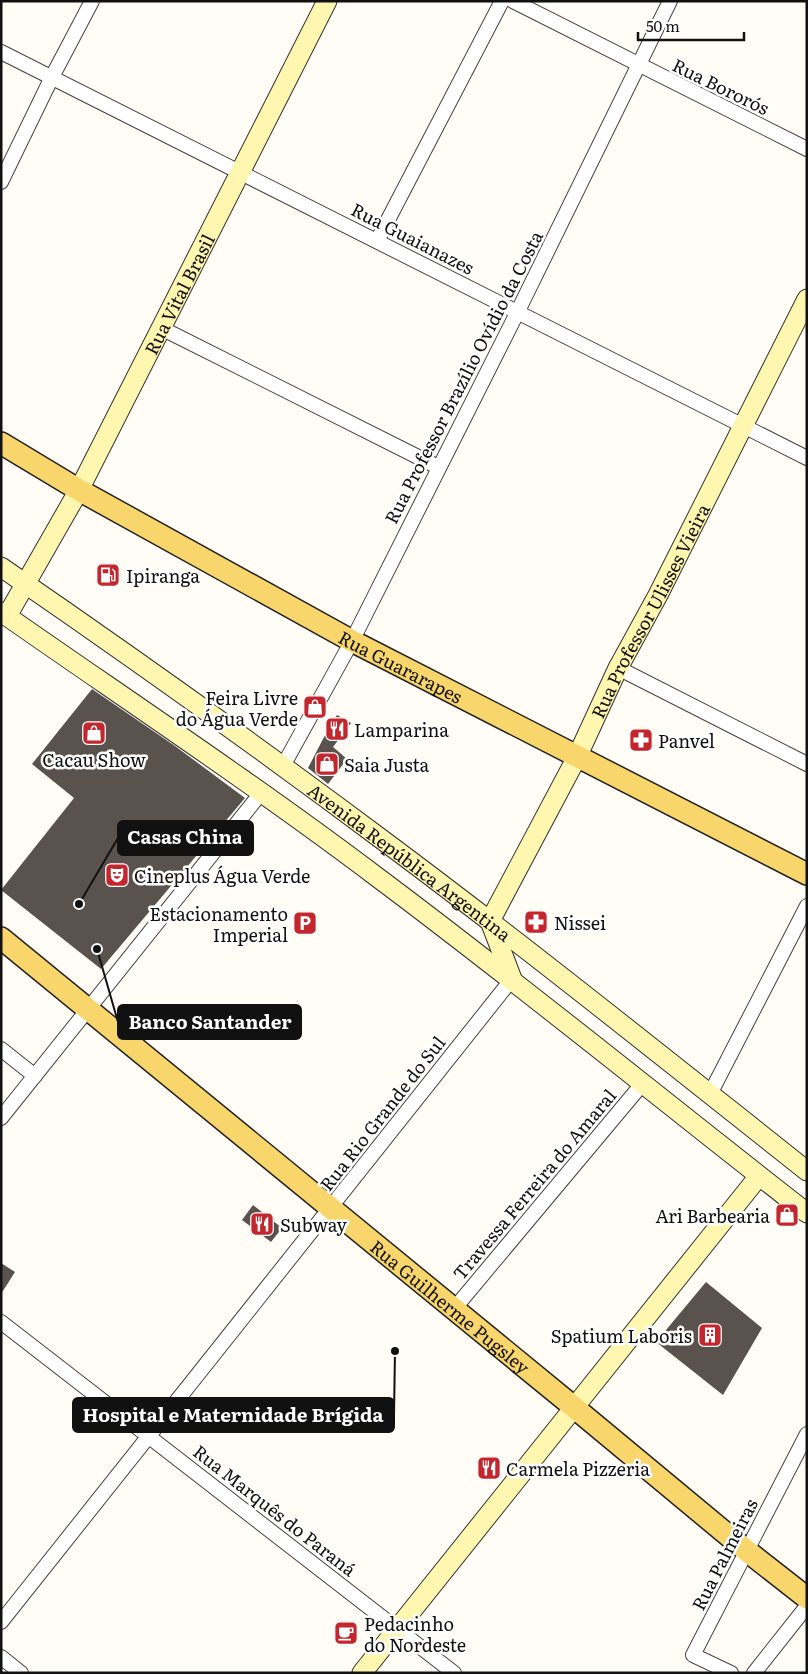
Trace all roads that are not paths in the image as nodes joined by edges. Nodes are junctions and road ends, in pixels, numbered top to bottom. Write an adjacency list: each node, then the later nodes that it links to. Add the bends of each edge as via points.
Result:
1 (92, 1): 8 (street)
2 (327, 1): 10 (street, Rua Vital Brasil)
3 (502, 1): 12 (street)
4 (513, 1): 7 (street, Rua Bororós)
5 (670, 1): 7 (street, Rua Professor Brazílio Ovídio da Costa)
6 (1, 52): 8 (street, Rua Guaianazes)
7 (638, 65): 9 (street, Rua Bororós); 14 (street, Rua Professor Brazílio Ovídio da Costa)
8 (52, 77): 10 (street, Rua Guaianazes); 11 (street)
9 (807, 149)
10 (240, 171): 12 (street, Rua Guaianazes); 15 (street, Rua Vital Brasil)
11 (1, 182)
12 (377, 241): 14 (street, Rua Guaianazes)
13 (807, 299): 16 (street, Rua Professor Ulisses Vieira)
14 (517, 313): 16 (street, Rua Guaianazes); 19 (street, Rua Professor Brazílio Ovídio da Costa)
15 (161, 328): 19 (street); 20 (street, Rua Vital Brasil)
16 (742, 425): 18 (street, Rua Guaianazes); 25 (street, Rua Professor Ulisses Vieira)
17 (1, 443): 20 (main road, Rua Guararapes)
18 (807, 458)
19 (438, 468): 24 (street, Rua Professor Brazílio Ovídio da Costa)
20 (79, 490): 22 (street, Rua Vital Brasil); 24 (main road, Rua Guararapes)
21 (1, 567): 22 (street, Avenida República Argentina)
22 (26, 584): 23 (street, Rua Vital Brasil); 28 (street, Avenida República Argentina)
23 (3, 617): 29 (street, Avenida República Argentina)
24 (352, 641): 26 (main road, Rua Guararapes); 28 (street, Rua Professor Brazílio Ovídio da Costa)
25 (618, 668): 26 (street, Rua Professor Ulisses Vieira); 27 (street)
26 (577, 757): 30 (main road, Rua Guararapes); 32 (street, Rua Professor Ulisses Vieira)
27 (807, 764)
28 (283, 766): 32 (street, Avenida República Argentina)
29 (261, 793): 34 (street, Avenida República Argentina, via 376,875); 35 (street)
30 (807, 874)
31 (807, 906): 39 (street)
32 (490, 921): 34 (street); 39 (street, Avenida República Argentina)
33 (1, 938): 35 (main road, Rua Guilherme Pugsley)
34 (512, 979): 38 (street, Avenida República Argentina); 43 (street, Rua Rio Grande do Sul)
35 (88, 1009): 37 (street); 43 (main road, Rua Guilherme Pugsley)
36 (1, 1050): 37 (street)
37 (35, 1076): 40 (street)
38 (643, 1083): 42 (street, Avenida República Argentina); 45 (street, Travessa Ferreira do Amaral)
39 (710, 1094): 41 (street, Avenida República Argentina)
40 (1, 1118)
41 (807, 1171)
42 (759, 1176): 44 (street, Avenida República Argentina); 47 (street)
43 (330, 1208): 45 (main road, Rua Guilherme Pugsley); 49 (street, Rua Rio Grande do Sul)
44 (807, 1213)
45 (454, 1309): 47 (main road, Rua Guilherme Pugsley)
46 (1, 1322): 49 (street, Rua Marquês do Paraná)
47 (574, 1407): 50 (main road, Rua Guilherme Pugsley); 54 (street)
48 (807, 1434): 50 (street, Rua Palmeiras)
49 (149, 1436): 53 (street, Rua Rio Grande do Sul); 54 (street, Rua Marquês do Paraná)
50 (747, 1551): 51 (main road, Rua Guilherme Pugsley); 59 (street, Rua Palmeiras, via 693,1655)
51 (807, 1598)
52 (807, 1606): 60 (street)
53 (1, 1622)
54 (397, 1628): 57 (street); 58 (street, Rua Marquês do Paraná)
55 (1, 1657): 56 (street)
56 (21, 1673)
57 (362, 1673)
58 (454, 1673)
59 (731, 1673)
60 (754, 1673)

